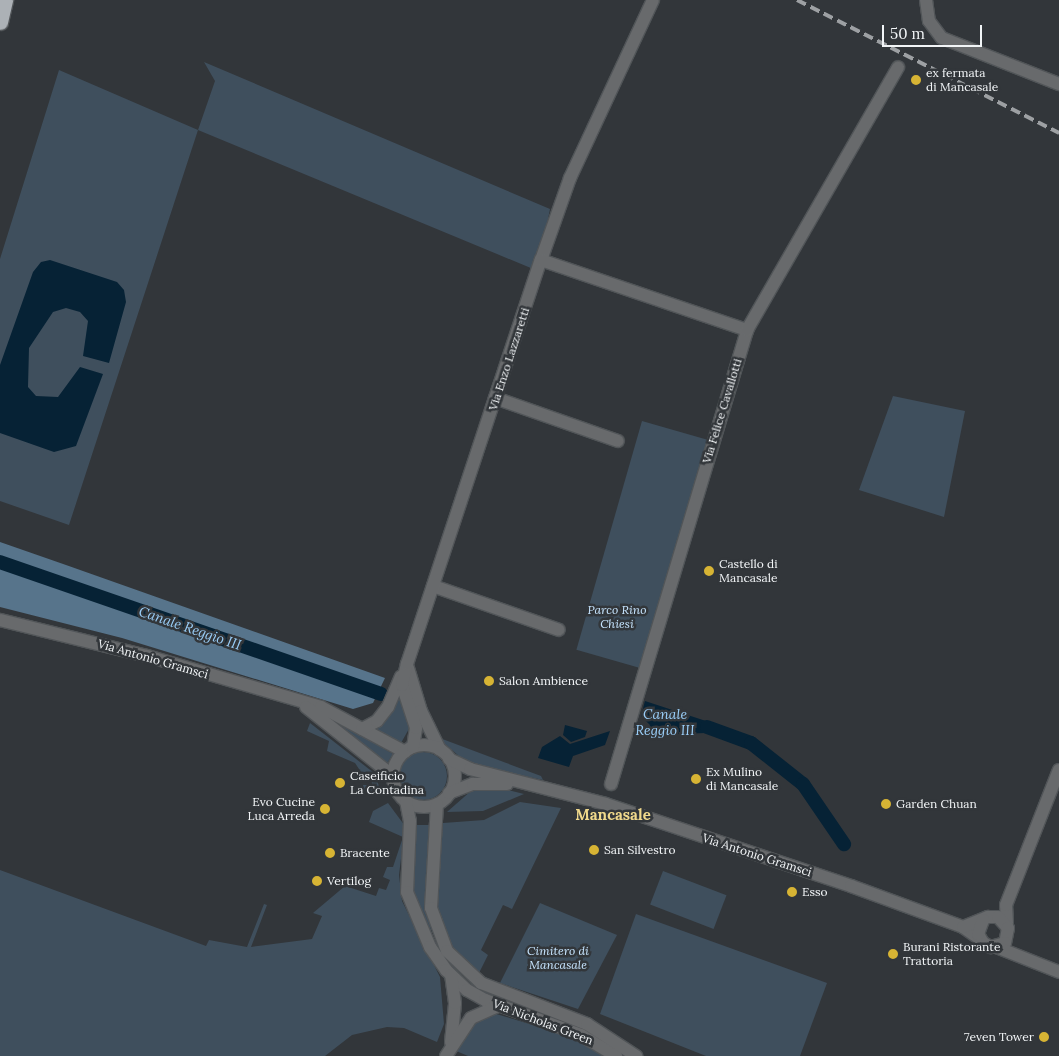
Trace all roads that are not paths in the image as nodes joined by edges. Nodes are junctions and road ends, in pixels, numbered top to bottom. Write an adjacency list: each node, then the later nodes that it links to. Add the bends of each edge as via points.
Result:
1 (5, 0): 4 (highway)
2 (653, 0): 7 (street, Via Enzo Lazzaretti, via 570,178)
3 (926, 0): 6 (street, via 929,21 942,38)
4 (0, 22)
5 (898, 67): 8 (street, Via Felice Cavallotti)
6 (1059, 84)
7 (541, 260): 8 (street); 9 (street, Via Enzo Lazzaretti)
8 (747, 330): 21 (street, Via Felice Cavallotti)
9 (496, 398): 10 (street); 11 (street, Via Enzo Lazzaretti)
10 (618, 441)
11 (433, 586): 13 (street); 14 (street, Via Enzo Lazzaretti)
12 (0, 620): 15 (street, Via Antonio Gramsci, via 147,656)
13 (559, 630)
14 (407, 664): 16 (street, Via Enzo Lazzaretti, via 388,707 378,721); 17 (street, Via Enzo Lazzaretti, via 402,685 416,728); 18 (street, via 420,711)
15 (304, 705): 16 (street, Via Antonio Gramsci, via 335,712); 20 (street, Via Antonio Gramsci)
16 (362, 729): 17 (street, Via Antonio Gramsci)
17 (409, 749): 18 (street); 20 (street)
18 (445, 754): 22 (street, Via Antonio Gramsci, via 470,769); 23 (street, via 454,776)
19 (1059, 770): 26 (street)
20 (393, 776): 24 (street)
21 (611, 784)
22 (549, 789): 23 (street, Via Antonio Gramsci, via 496,783 473,784); 28 (street, Via Antonio Gramsci, via 852,886)
23 (449, 793): 25 (street)
24 (406, 801): 25 (street, via 421,807); 34 (street, Via Nicholas Green, via 410,821 407,892 430,947)
25 (437, 804): 38 (street, Via Nicholas Green, via 431,908 447,951 481,983 587,1024)
26 (1006, 905): 27 (street); 29 (street)
27 (988, 918): 28 (street); 29 (street); 30 (street)
28 (963, 927): 30 (street, Via Antonio Gramsci)
29 (1008, 928): 31 (street); 32 (street)
30 (980, 939): 31 (street, Via Antonio Gramsci)
31 (996, 947): 32 (street)
32 (1021, 956): 33 (street)
33 (1059, 972)
34 (451, 975): 35 (street, Via Nicholas Green, via 467,990); 36 (street, via 455,1003)
35 (498, 1006): 36 (street, via 471,1018); 37 (street, Via Nicholas Green, via 581,1035)
36 (448, 1052)
37 (616, 1056)
38 (636, 1056)

